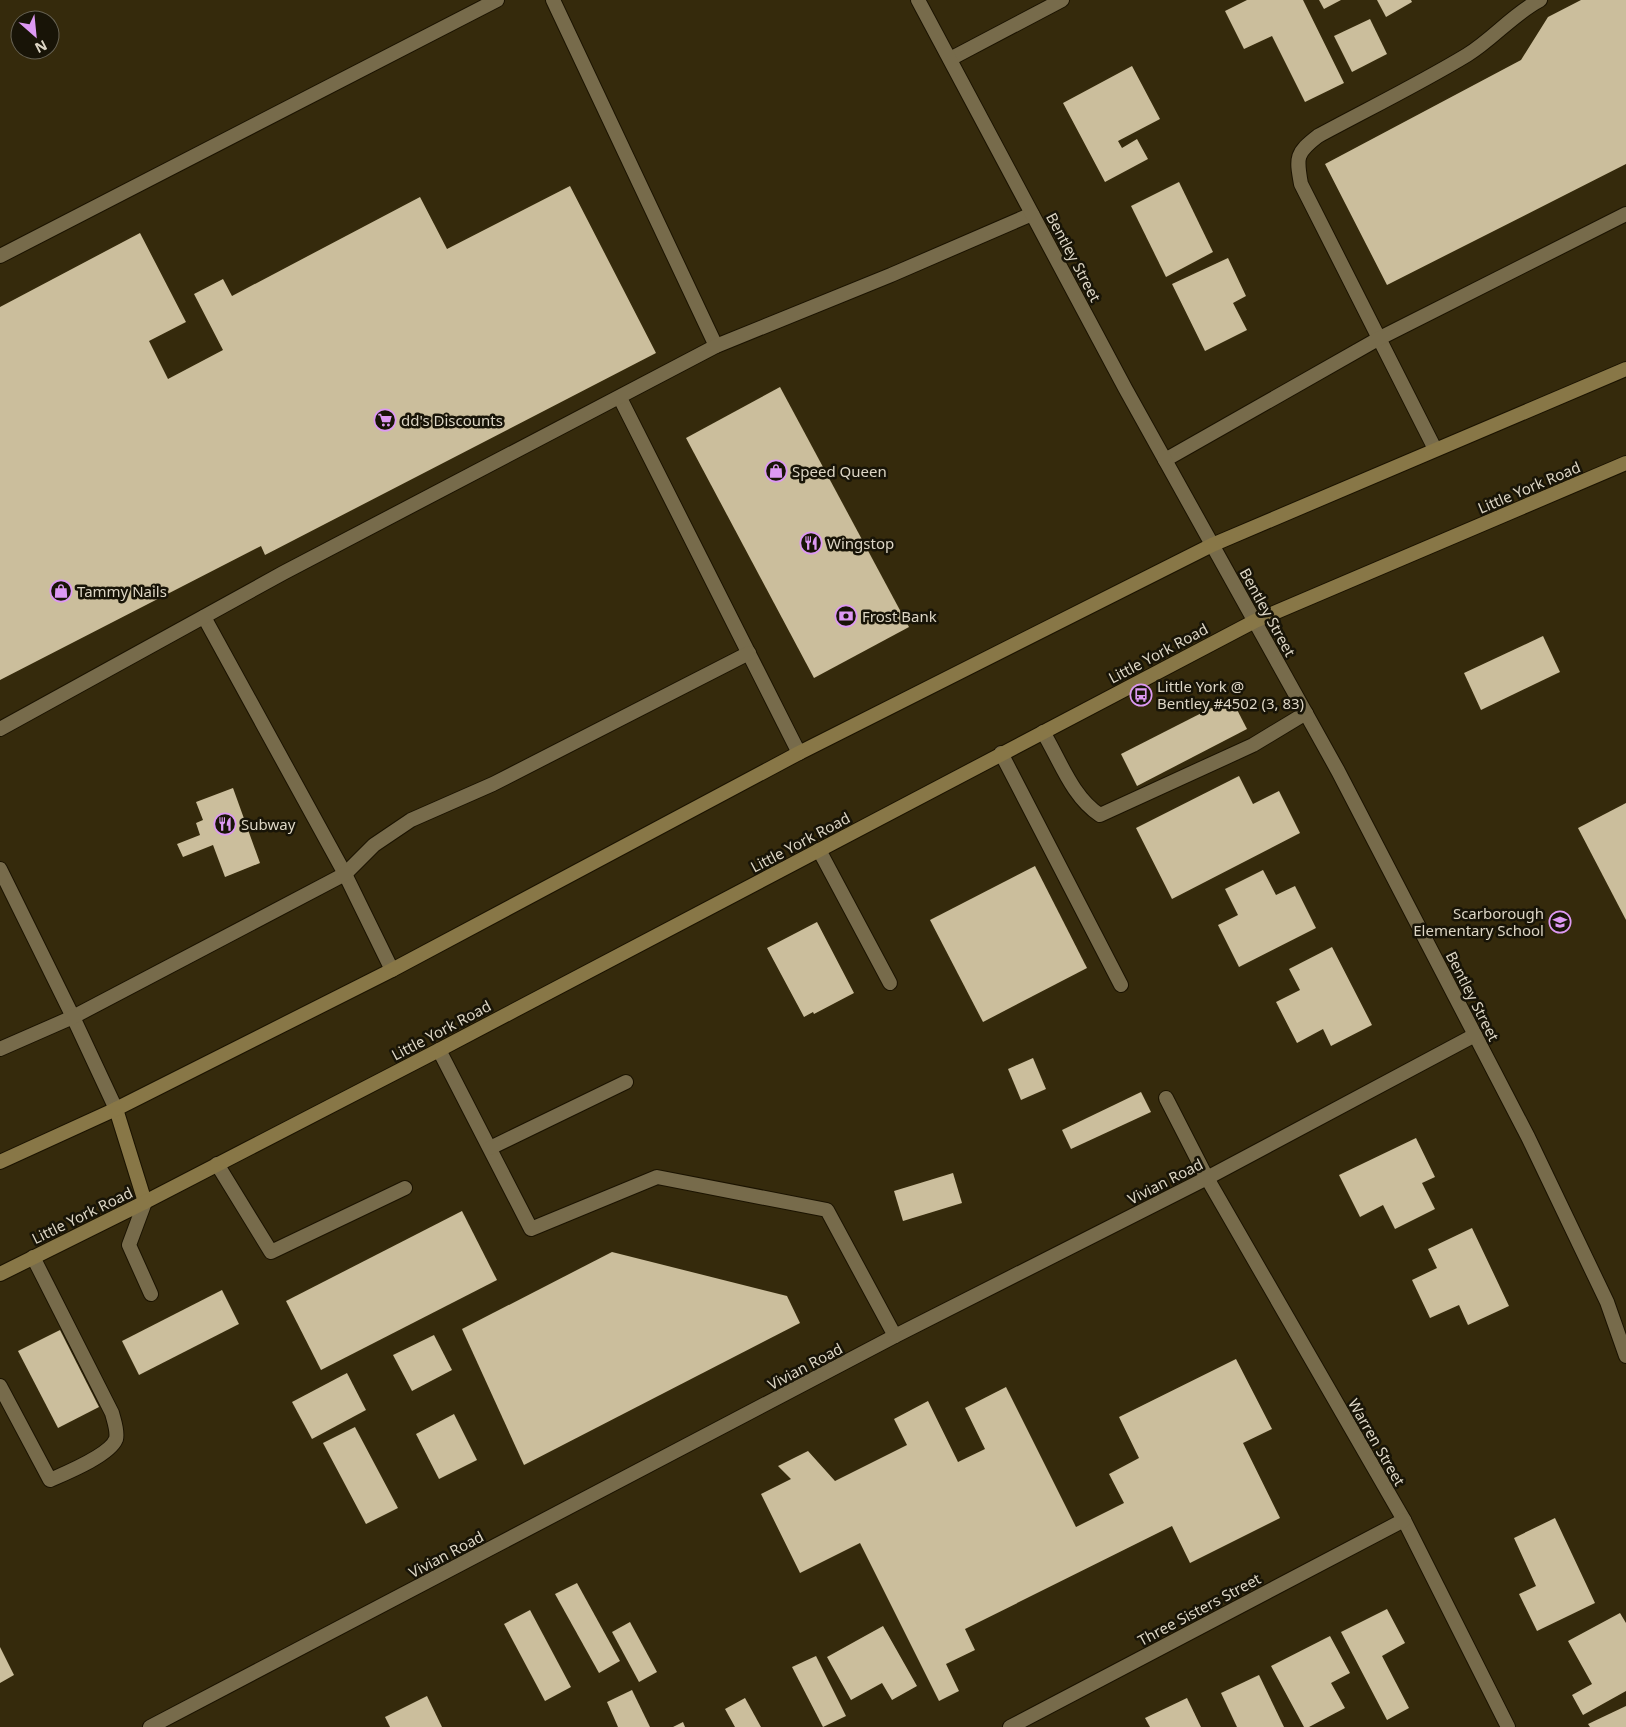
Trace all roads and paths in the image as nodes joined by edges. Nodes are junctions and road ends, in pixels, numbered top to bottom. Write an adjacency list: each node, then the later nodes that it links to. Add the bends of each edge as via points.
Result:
1 (498, 0): 9 (street)
2 (553, 0): 11 (street)
3 (918, 0): 6 (street, Bentley Street)
4 (1062, 0): 6 (street)
5 (1540, 0): 10 (street, via 1466,55 1318,136 1302,149 1297,162 1301,184)
6 (950, 59): 7 (street, Bentley Street)
7 (1032, 214): 11 (street); 15 (street, Bentley Street)
8 (1626, 214): 10 (street)
9 (0, 256)
10 (1378, 339): 14 (street); 15 (street)
11 (716, 346): 13 (street)
12 (1626, 369): 14 (main road)
13 (620, 398): 18 (street); 20 (street)
14 (1435, 449): 17 (main road)
15 (1165, 460): 17 (street, Bentley Street)
16 (1626, 463): 19 (main road, Little York Road)
17 (1212, 545): 19 (street, Bentley Street); 24 (main road)
18 (204, 617): 22 (street); 28 (street)
19 (1255, 621): 21 (street, Bentley Street); 23 (main road, Little York Road)
20 (749, 654): 24 (street); 28 (street, via 493,784 411,820 374,845)
21 (1306, 713): 23 (street, via 1253,745 1100,815 1089,807 1072,784); 33 (street, Bentley Street)
22 (0, 729)
23 (1043, 732): 25 (main road, Little York Road)
24 (799, 753): 29 (main road)
25 (1001, 754): 26 (main road, Little York Road); 31 (street)
26 (819, 850): 30 (street); 35 (main road, Little York Road)
27 (0, 869): 32 (street)
28 (345, 874): 29 (street); 32 (street)
29 (392, 970): 38 (main road)
30 (890, 983)
31 (1121, 985)
32 (73, 1016): 34 (street); 38 (street)
33 (1475, 1035): 42 (street, Vivian Road); 49 (street, Bentley Street, via 1607,1302)
34 (0, 1049)
35 (439, 1050): 39 (street); 41 (main road, Little York Road)
36 (626, 1082): 39 (street)
37 (1166, 1098): 42 (street, Warren Street)
38 (116, 1109): 40 (main road); 44 (main road)
39 (490, 1148): 48 (street, via 531,1229 657,1177 827,1210)
40 (0, 1162)
41 (217, 1164): 43 (street, via 271,1252); 44 (main road, Little York Road)
42 (1207, 1178): 48 (street, Vivian Road); 51 (street, Warren Street)
43 (405, 1188)
44 (146, 1202): 45 (main road, Little York Road); 47 (street, via 130,1245)
45 (33, 1257): 46 (main road, Little York Road); 50 (street, via 112,1413 116,1440 108,1450 50,1480)
46 (0, 1274)
47 (151, 1294)
48 (895, 1336): 52 (street, Vivian Road)
49 (1626, 1356)
50 (0, 1386)
51 (1404, 1520): 53 (street, Three Sisters Street); 54 (street, Warren Street)
52 (150, 1727)
53 (1010, 1727)
54 (1508, 1727)

